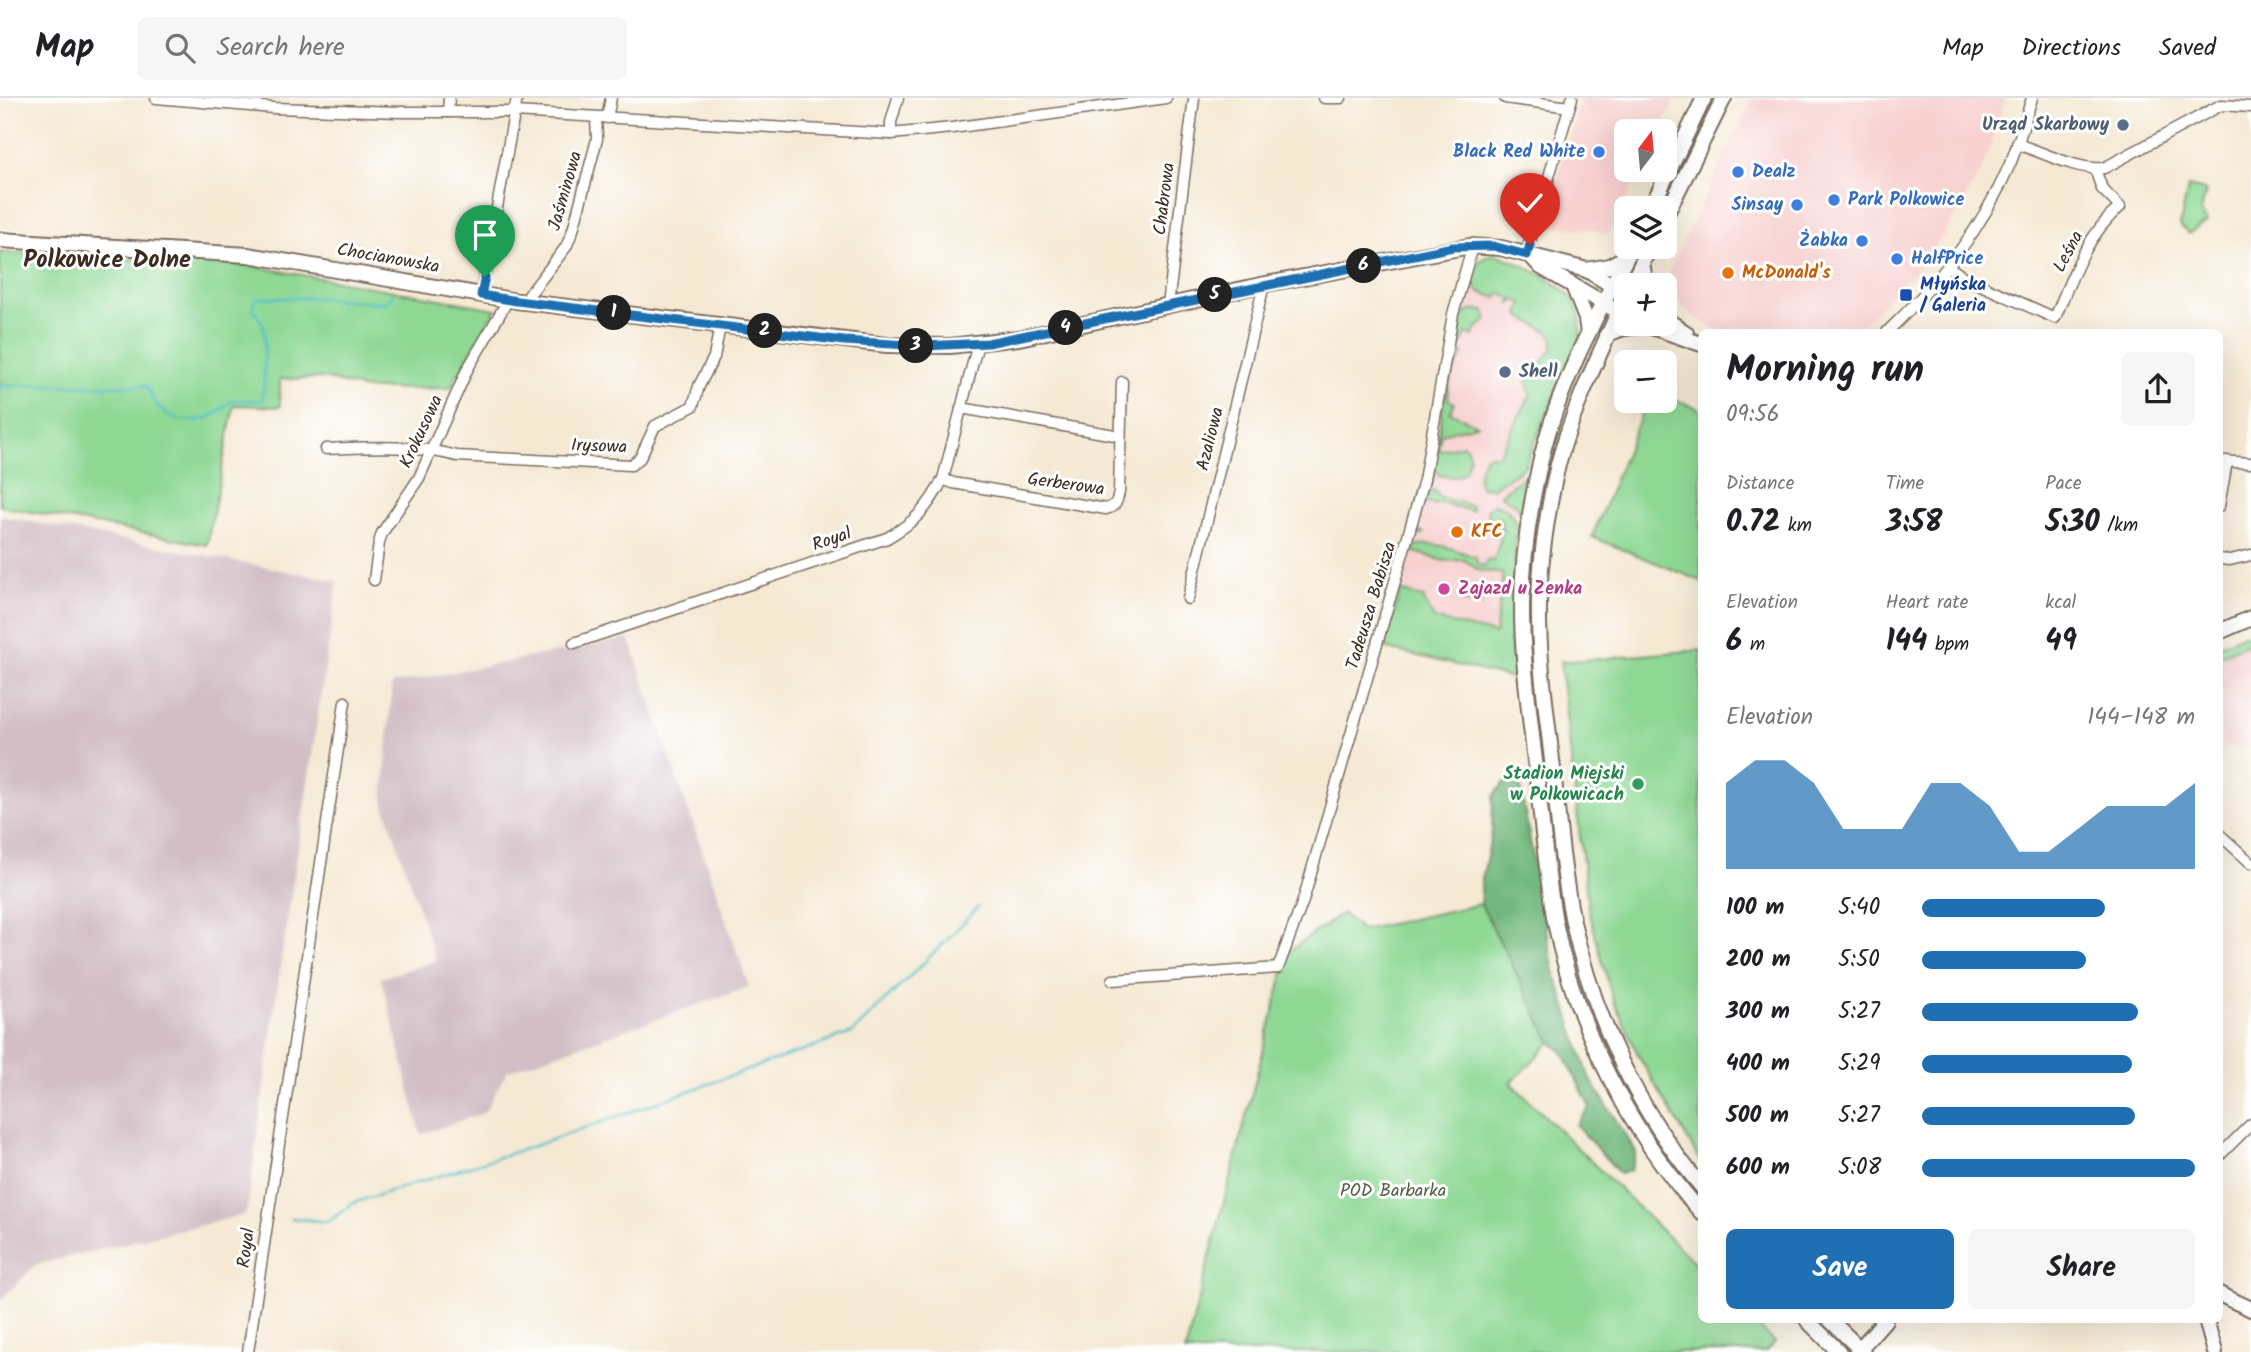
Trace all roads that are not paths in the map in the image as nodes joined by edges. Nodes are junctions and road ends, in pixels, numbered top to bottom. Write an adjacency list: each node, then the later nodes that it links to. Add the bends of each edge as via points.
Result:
1 (156, 98): 16 (street)
2 (449, 98): 19 (street)
3 (517, 98): 20 (street)
4 (611, 98): 21 (street, Jaśminowa)
5 (898, 98): 22 (street)
6 (1073, 98): 18 (street)
7 (1166, 98): 18 (street)
8 (1194, 98): 45 (street, Chabrowa)
9 (1324, 98): 10 (street)
10 (1341, 98)
11 (1505, 98): 15 (street)
12 (1704, 98): 25 (main road)
13 (1724, 98): 26 (main road)
14 (2032, 98): 23 (street)
15 (1571, 102): 29 (street)
16 (273, 103): 19 (street)
17 (2251, 107): 24 (street, via 2221,106 2111,165)
18 (1071, 110): 22 (street)
19 (448, 112): 20 (street)
20 (514, 112): 21 (street); 41 (street)
21 (602, 118): 22 (street); 43 (street, Jaśminowa, via 573,230)
22 (891, 134)
23 (2017, 144): 24 (street); 34 (street, via 1993,199)
24 (2095, 169): 34 (street, Leśna, via 2102,189 2120,206 2086,249 2055,318)
25 (1657, 196)
26 (1675, 196)
27 (0, 240): 41 (main road, Chocianowska, via 248,255)
28 (1471, 246): 29 (main road, Chocianowska); 38 (main road, Chocianowska); 76 (street, Tadeusza Babisza, via 1453,314 1418,502 1303,901 1278,968)
29 (1529, 256): 35 (main road, Chocianowska); 40 (main road)
30 (1618, 259): 35 (main road, via 1609,266)
31 (1625, 259): 39 (main road)
32 (1644, 259): 33 (main road)
33 (1642, 263): 36 (main road); 37 (main road)
34 (1949, 267): 50 (street)
35 (1587, 270): 39 (main road)
36 (1637, 273)
37 (1644, 273)
38 (1261, 285): 45 (main road, Chocianowska); 69 (street, Azaliowa)
39 (1612, 285): 44 (main road)
40 (1574, 288): 44 (main road); 52 (main road)
41 (481, 295): 42 (main road, Chocianowska)
42 (505, 299): 43 (main road, Chocianowska); 62 (street, Krokusowa)
43 (528, 302): 48 (main road, Chocianowska)
44 (1604, 303): 46 (main road); 52 (main road)
45 (1168, 304): 57 (main road, Chocianowska)
46 (1614, 309)
47 (1614, 324): 53 (main road)
48 (720, 326): 57 (main road, Chocianowska, via 887,345); 62 (street, Irysowa, via 714,357 694,406 655,426 640,458 631,466 457,456)
49 (1677, 327): 55 (main road)
50 (1890, 329)
51 (1614, 332): 53 (main road)
52 (1588, 334): 80 (main road, via 1543,452 1523,577 1525,662 1548,871 1556,924 1594,1043 1650,1146)
53 (1607, 334): 79 (main road, via 1584,385 1554,481 1540,576 1541,662 1565,872 1590,986 1641,1100)
54 (1677, 335): 56 (main road)
55 (1698, 341)
56 (1698, 342)
57 (978, 343): 59 (street, Royal)
58 (1122, 382): 60 (street, Gerberowa)
59 (961, 408): 60 (street); 65 (street, Royal)
60 (1120, 436): 65 (street, Gerberowa, via 1117,501 1106,509)
61 (326, 449): 62 (street)
62 (432, 449): 68 (street, Krokusowa, via 419,478 382,533)
63 (2223, 461): 64 (street)
64 (2251, 463)
65 (943, 479): 72 (street, Royal, via 923,512 887,538)
66 (2251, 555): 67 (street)
67 (2223, 559)
68 (374, 580)
69 (1188, 599)
70 (2251, 618): 71 (main road)
71 (2223, 630)
72 (574, 643)
73 (345, 702): 88 (street, Royal)
74 (2223, 838): 75 (street)
75 (2251, 863)
76 (1113, 980)
77 (2251, 1124): 78 (street)
78 (2223, 1152)
79 (1698, 1182)
80 (1698, 1208)
81 (2223, 1298): 82 (main road)
82 (2251, 1309)
83 (1810, 1323): 89 (main road)
84 (1833, 1323): 87 (main road)
85 (1883, 1323): 87 (main road)
86 (2207, 1323): 90 (main road)
87 (1860, 1351)
88 (248, 1352)
89 (1839, 1352)
90 (2216, 1352)

